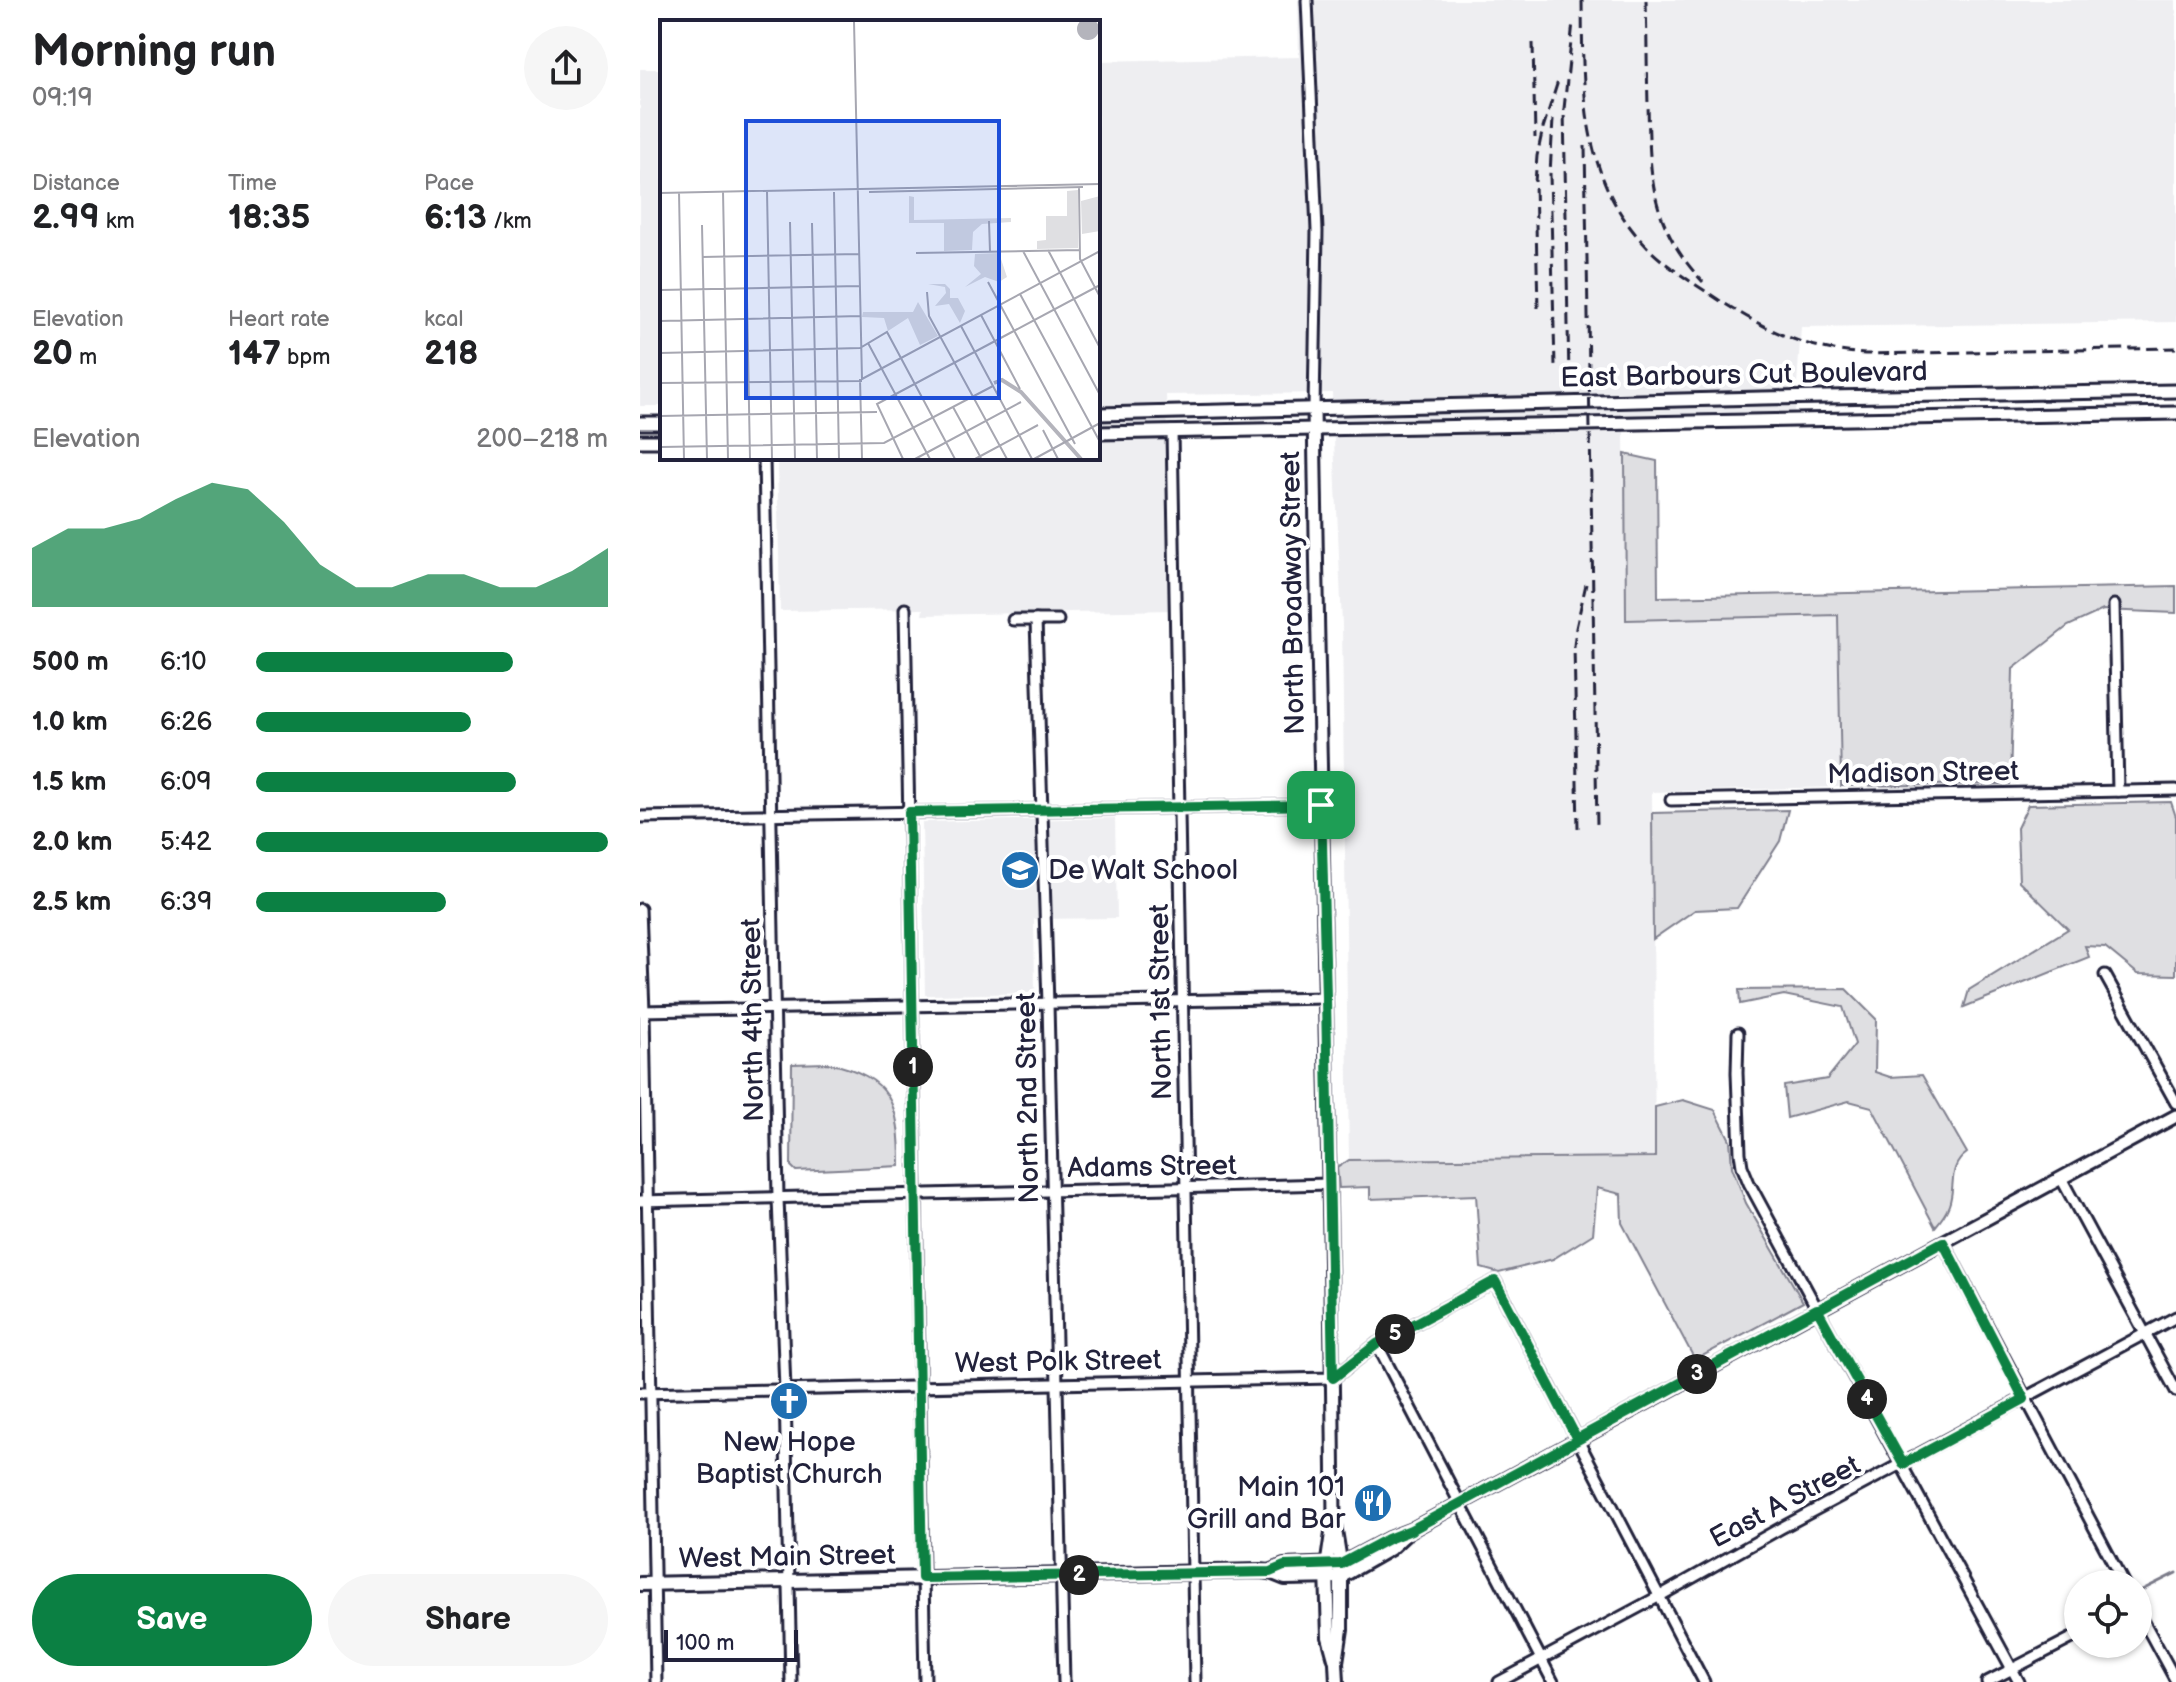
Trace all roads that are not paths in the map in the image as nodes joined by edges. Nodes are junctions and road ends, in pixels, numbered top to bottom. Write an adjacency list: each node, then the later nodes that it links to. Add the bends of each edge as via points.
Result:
1 (1307, 0): 6 (street, North Broadway Street, via 1317,231)
2 (2176, 391): 3 (street, East Barbours Cut Boulevard)
3 (2024, 394): 4 (street, East Barbours Cut Boulevard); 9 (street)
4 (1762, 398): 5 (street, East Barbours Cut Boulevard); 10 (street)
5 (1545, 403): 6 (street, East Barbours Cut Boulevard); 11 (street)
6 (1314, 408): 8 (street, East Barbours Cut Boulevard); 12 (street, North Broadway Street)
7 (2176, 413): 9 (street, East Barbours Cut Boulevard)
8 (1100, 414)
9 (2024, 416): 10 (street, East Barbours Cut Boulevard)
10 (1763, 421): 11 (street, East Barbours Cut Boulevard)
11 (1545, 425): 12 (street, East Barbours Cut Boulevard)
12 (1314, 429): 13 (street, East Barbours Cut Boulevard); 24 (street, North Broadway Street)
13 (1172, 431): 14 (street, East Barbours Cut Boulevard); 25 (street, North 1st Street)
14 (1100, 433)
15 (764, 460): 28 (street, North 4th Street)
16 (2114, 605): 22 (street)
17 (905, 609): 27 (street)
18 (1013, 620): 19 (street)
19 (1036, 620): 20 (street); 26 (street, North 2nd Street)
20 (1058, 620)
21 (2176, 790): 22 (street, Madison Street)
22 (2118, 791): 23 (street, Madison Street)
23 (1671, 800)
24 (1321, 805): 25 (street); 32 (street, North Broadway Street)
25 (1179, 807): 26 (street); 33 (street, North 1st Street)
26 (1042, 810): 27 (street); 34 (street, North 2nd Street)
27 (909, 812): 28 (street); 35 (street)
28 (771, 813): 29 (street); 36 (street, North 4th Street)
29 (640, 817)
30 (640, 909): 37 (street)
31 (2105, 975): 39 (street)
32 (1326, 998): 33 (street); 42 (street, North Broadway Street)
33 (1184, 1001): 34 (street); 43 (street, North 1st Street)
34 (1048, 1004): 35 (street); 44 (street, North 2nd Street)
35 (912, 1006): 36 (street); 45 (street)
36 (775, 1009): 37 (street); 46 (street, North 4th Street)
37 (642, 1011): 47 (street)
38 (1738, 1033): 49 (street, via 1742,1166)
39 (2176, 1103)
40 (2176, 1116): 41 (street)
41 (2061, 1178): 48 (street); 51 (street)
42 (1329, 1184): 43 (street, Adams Street); 53 (street, North Broadway Street)
43 (1185, 1188): 44 (street, Adams Street); 54 (street, North 1st Street)
44 (1051, 1191): 45 (street, Adams Street); 55 (street, North 2nd Street)
45 (915, 1195): 46 (street, Adams Street); 56 (street)
46 (778, 1198): 47 (street, Adams Street); 57 (street, North 4th Street)
47 (643, 1201): 59 (street)
48 (1943, 1242): 49 (street); 60 (street)
49 (1817, 1309): 61 (street); 62 (street)
50 (2176, 1317): 51 (street, East A Street)
51 (2145, 1334): 58 (street); 60 (street, East A Street)
52 (1377, 1344): 53 (street); 61 (street, via 1495,1281); 63 (street)
53 (1333, 1378): 54 (street, West Polk Street); 65 (street, North Broadway Street)
54 (1189, 1381): 55 (street, West Polk Street); 66 (street, North 1st Street)
55 (1056, 1384): 56 (street, West Polk Street); 67 (street, North 2nd Street)
56 (919, 1387): 57 (street, West Polk Street); 68 (street)
57 (785, 1390): 59 (street, West Polk Street); 69 (street, North 4th Street)
58 (2176, 1391)
59 (645, 1393): 70 (street)
60 (2024, 1399): 62 (street, East A Street); 64 (street)
61 (1577, 1439): 63 (street); 71 (street)
62 (1903, 1464): 71 (street, East A Street); 75 (street)
63 (1460, 1502): 65 (street); 74 (street)
64 (2116, 1570)
65 (1334, 1571): 66 (main road, West Main Street, via 1284,1566 1270,1572); 82 (main road, via 1329,1637)
66 (1193, 1573): 67 (main road, West Main Street); 81 (street, North 1st Street)
67 (1062, 1575): 68 (main road, West Main Street); 80 (street, North 2nd Street)
68 (922, 1578): 69 (main road, West Main Street); 79 (street)
69 (788, 1581): 70 (main road, West Main Street); 78 (street, North 4th Street)
70 (647, 1584): 77 (street)
71 (1658, 1597): 74 (street, East A Street); 85 (street)
72 (2152, 1637): 76 (street)
73 (2064, 1642): 75 (street)
74 (1541, 1659): 83 (street, East A Street); 84 (street)
75 (2012, 1668): 86 (street); 87 (street)
76 (2176, 1681)
77 (656, 1682)
78 (791, 1682)
79 (925, 1682)
80 (1064, 1682)
81 (1195, 1682)
82 (1337, 1682)
83 (1499, 1682)
84 (1553, 1682)
85 (1704, 1682)
86 (1987, 1682)
87 (2019, 1682)

